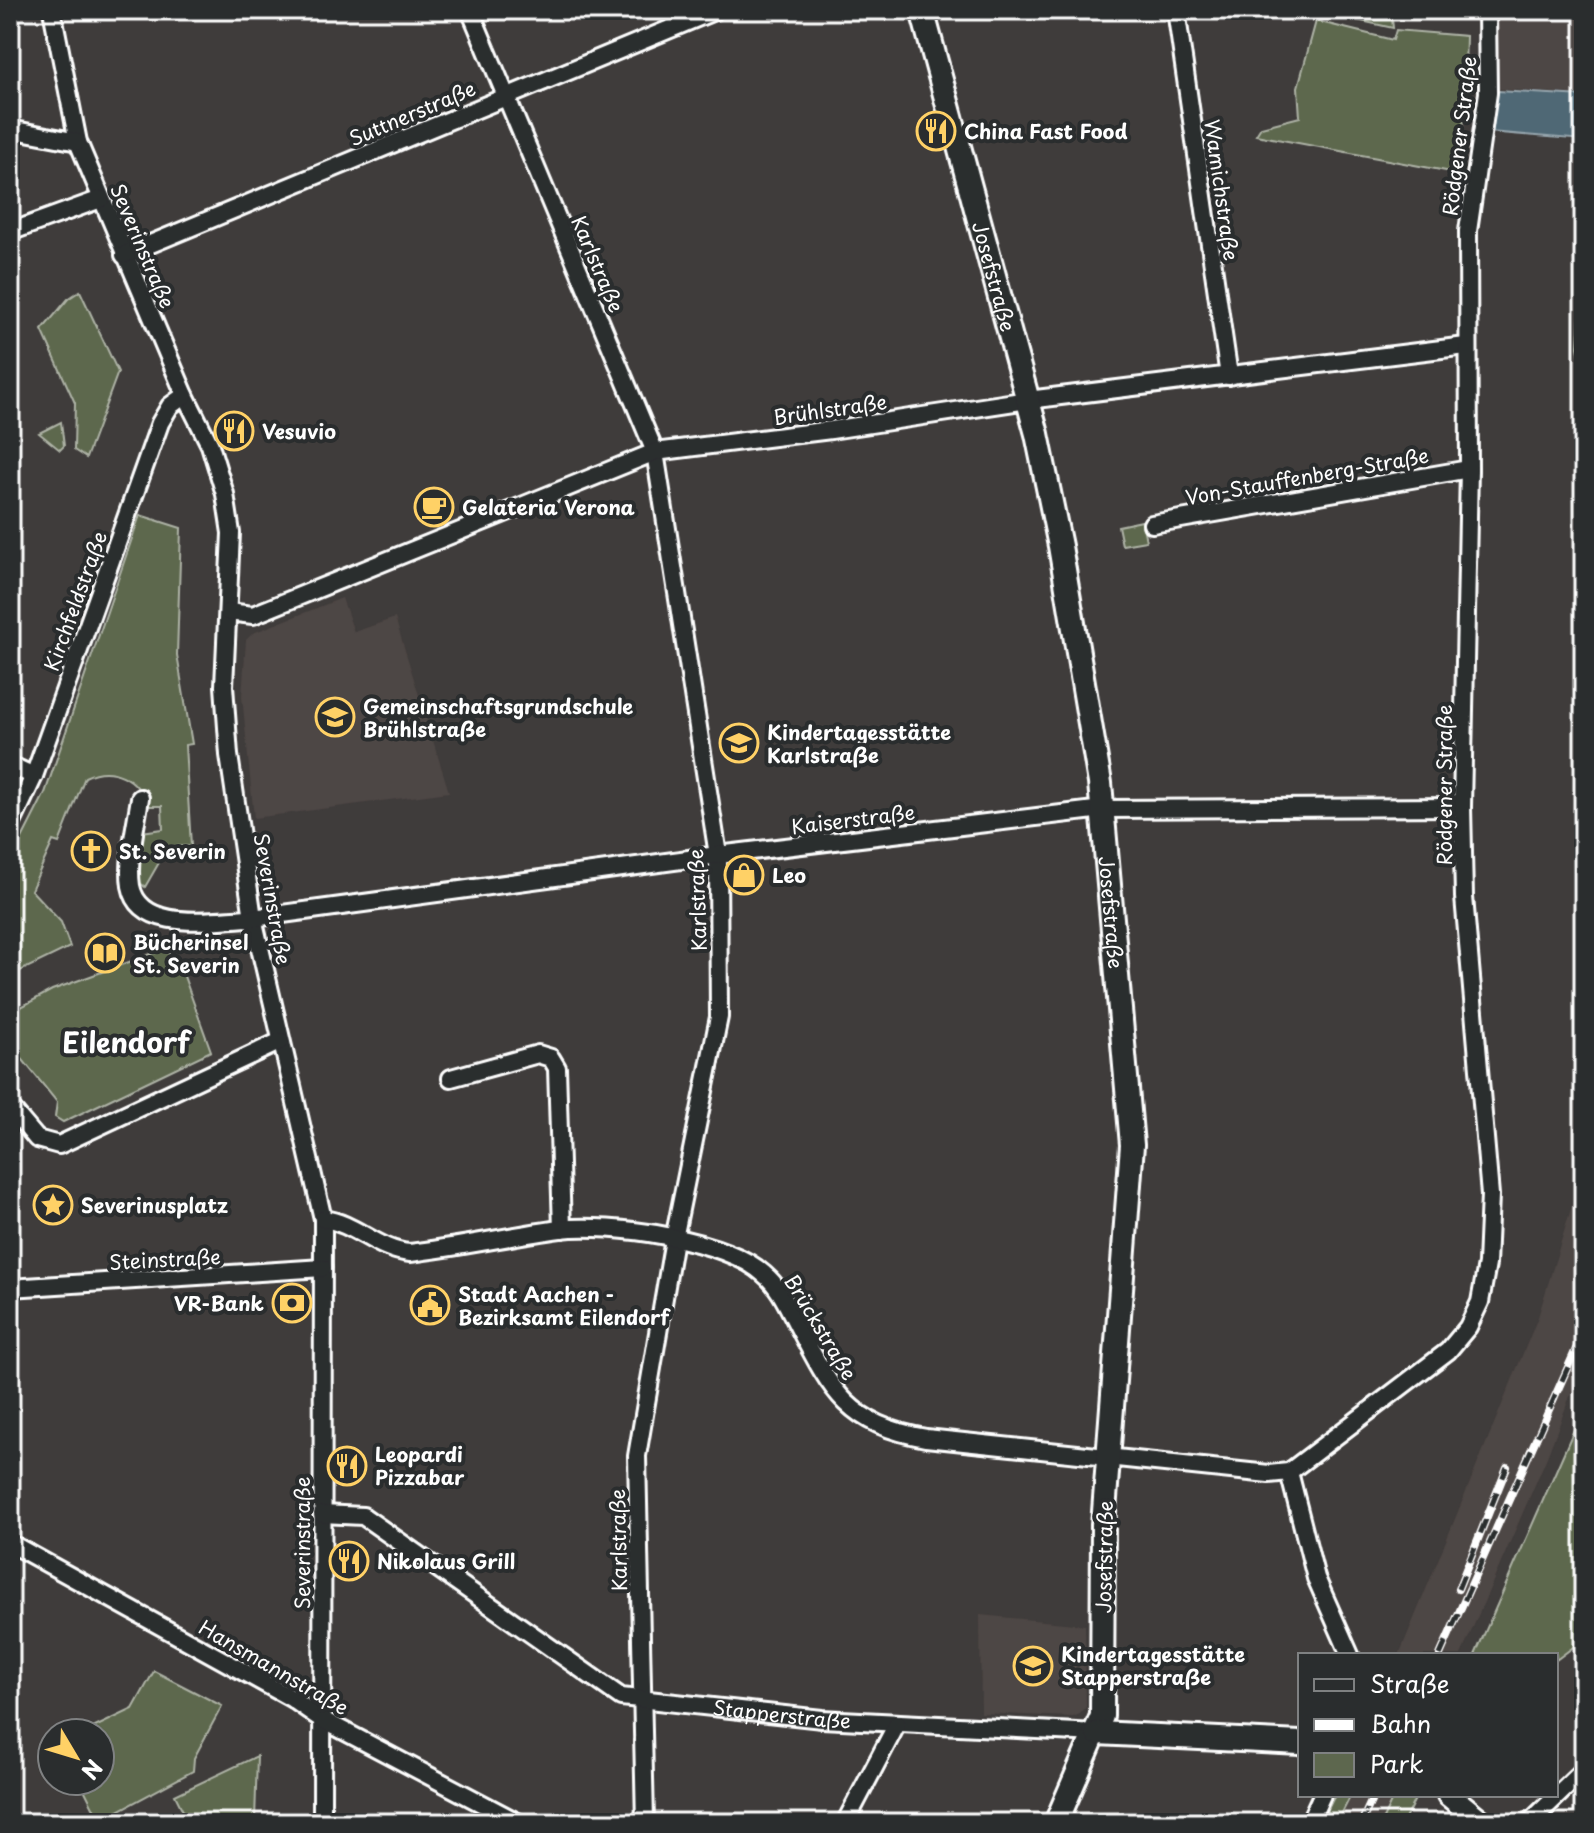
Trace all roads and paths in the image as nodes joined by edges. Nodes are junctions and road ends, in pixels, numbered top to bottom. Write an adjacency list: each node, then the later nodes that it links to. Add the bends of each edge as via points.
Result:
1 (52, 10): 9 (street, Severinstraße)
2 (470, 10): 7 (street, Karlstraße)
3 (716, 10): 7 (street, Suttnerstraße)
4 (922, 10): 16 (street, Josefstraße)
5 (1176, 10): 14 (street, Wamichstraße)
6 (1487, 10): 13 (street, Rödgener Straße, via 1488,93 1468,231)
7 (507, 95): 12 (street, Suttnerstraße); 17 (street, Karlstraße)
8 (10, 129): 9 (street)
9 (78, 142): 10 (street, Severinstraße)
10 (101, 199): 11 (street); 12 (street, Severinstraße)
11 (10, 232)
12 (124, 255): 15 (street, Severinstraße)
13 (1466, 346): 14 (street, Brühlstraße); 18 (street, Rödgener Straße)
14 (1229, 376): 16 (street, Brühlstraße)
15 (185, 395): 20 (street, Severinstraße, via 210,445 225,494 231,533); 22 (street, Kirchfeldstraße, via 160,423)
16 (1028, 400): 17 (street, Brühlstraße); 25 (street, Josefstraße, via 1060,546)
17 (655, 452): 20 (street, Brühlstraße, via 253,615); 27 (street, Karlstraße)
18 (1469, 469): 19 (street, Von-Stauffenberg-Straße); 24 (street, Rödgener Straße)
19 (1152, 524)
20 (228, 612): 28 (street, Severinstraße, via 224,686 229,755)
21 (10, 765): 22 (street)
22 (34, 776): 26 (street, Kirchfeldstraße)
23 (140, 798): 28 (street, Kaiserstraße, via 131,885 148,912 175,919)
24 (1462, 807): 25 (street, Kaiserstraße); 38 (street, Rödgener Straße, via 1464,897 1490,1195 1480,1302 1448,1351)
25 (1103, 809): 27 (street, Kaiserstraße); 37 (street, Josefstraße, via 1132,1145)
26 (10, 827)
27 (718, 855): 28 (street, Kaiserstraße); 34 (street, Karlstraße, via 719,1017)
28 (253, 918): 29 (street, Severinstraße)
29 (281, 1041): 31 (street, via 68,1142 49,1145 37,1139); 32 (street, Severinstraße)
30 (451, 1078): 33 (street, via 538,1054 551,1058 557,1068)
31 (10, 1107)
32 (323, 1219): 33 (street, Brückstraße, via 341,1221 385,1247 410,1253); 35 (street, Severinstraße)
33 (562, 1229): 34 (street, Brückstraße)
34 (674, 1239): 37 (street, Brückstraße, via 713,1248 764,1273 780,1291 830,1384 868,1421 926,1438); 42 (street, Karlstraße, via 637,1456)
35 (323, 1268): 36 (street, Steinstraße); 39 (street, Severinstraße)
36 (10, 1288)
37 (1107, 1458): 38 (street, Brückstraße); 45 (street, Josefstraße, via 1102,1716)
38 (1289, 1472): 41 (street, via 1316,1578)
39 (322, 1514): 42 (street, Stapperstraße, via 363,1516 621,1697); 43 (street, Severinstraße)
40 (10, 1543): 43 (street, Hansmannstraße)
41 (1349, 1653)
42 (640, 1701): 44 (street, Stapperstraße); 53 (street, Karlstraße)
43 (321, 1719): 51 (street, Severinstraße); 52 (street, Hansmannstraße)
44 (897, 1724): 45 (street, Stapperstraße); 54 (street)
45 (1097, 1733): 46 (street, Stapperstraße); 55 (street, Josefstraße)
46 (1298, 1743)
47 (1584, 1770): 50 (street)
48 (1321, 1797): 56 (street)
49 (1451, 1797): 57 (street)
50 (1539, 1820)
51 (322, 1823)
52 (519, 1823)
53 (645, 1823)
54 (845, 1823)
55 (1056, 1823)
56 (1309, 1823)
57 (1483, 1823)

